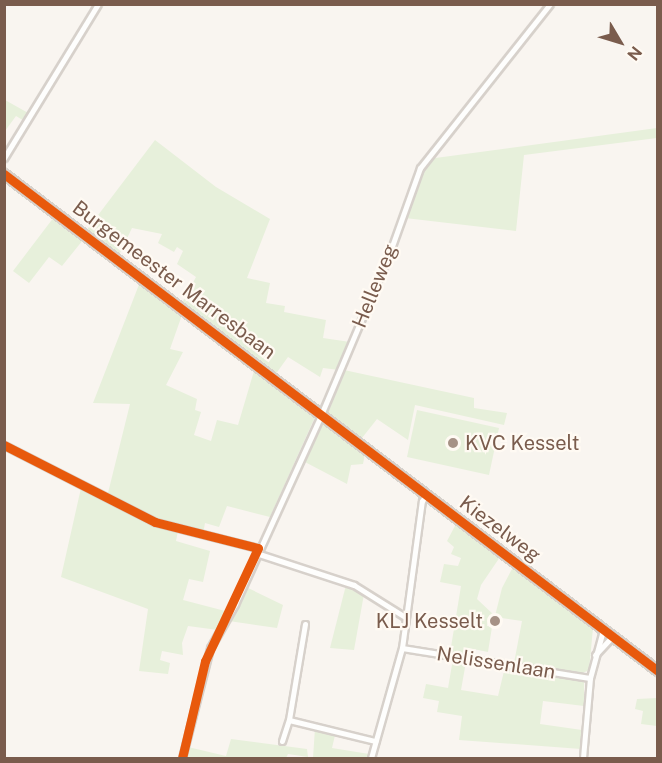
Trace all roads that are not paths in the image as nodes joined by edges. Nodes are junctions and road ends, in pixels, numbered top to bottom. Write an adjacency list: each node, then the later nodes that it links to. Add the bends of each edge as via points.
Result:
1 (98, 4): 3 (street)
2 (550, 4): 5 (street, Helleweg, via 427,157)
3 (4, 158)
4 (4, 174): 5 (main road, Burgemeester Marresbaan)
5 (321, 415): 7 (main road, Kiezelweg); 8 (street, Helleweg)
6 (4, 445): 8 (street, via 155,522)
7 (426, 495): 9 (street); 11 (main road, Kiezelweg)
8 (257, 551): 9 (street, via 354,585); 20 (street, Helleweg, via 206,661)
9 (405, 617): 13 (street)
10 (304, 624): 17 (street)
11 (603, 630): 12 (main road, Kiezelweg); 14 (street)
12 (612, 637): 14 (street); 15 (main road, Kiezelweg)
13 (402, 648): 16 (street, Nelissenlaan); 19 (street)
14 (596, 655): 16 (street)
15 (657, 671)
16 (590, 678): 22 (street)
17 (289, 720): 18 (street); 19 (street)
18 (282, 741)
19 (375, 741): 21 (street)
20 (182, 759)
21 (372, 759)
22 (583, 759)

